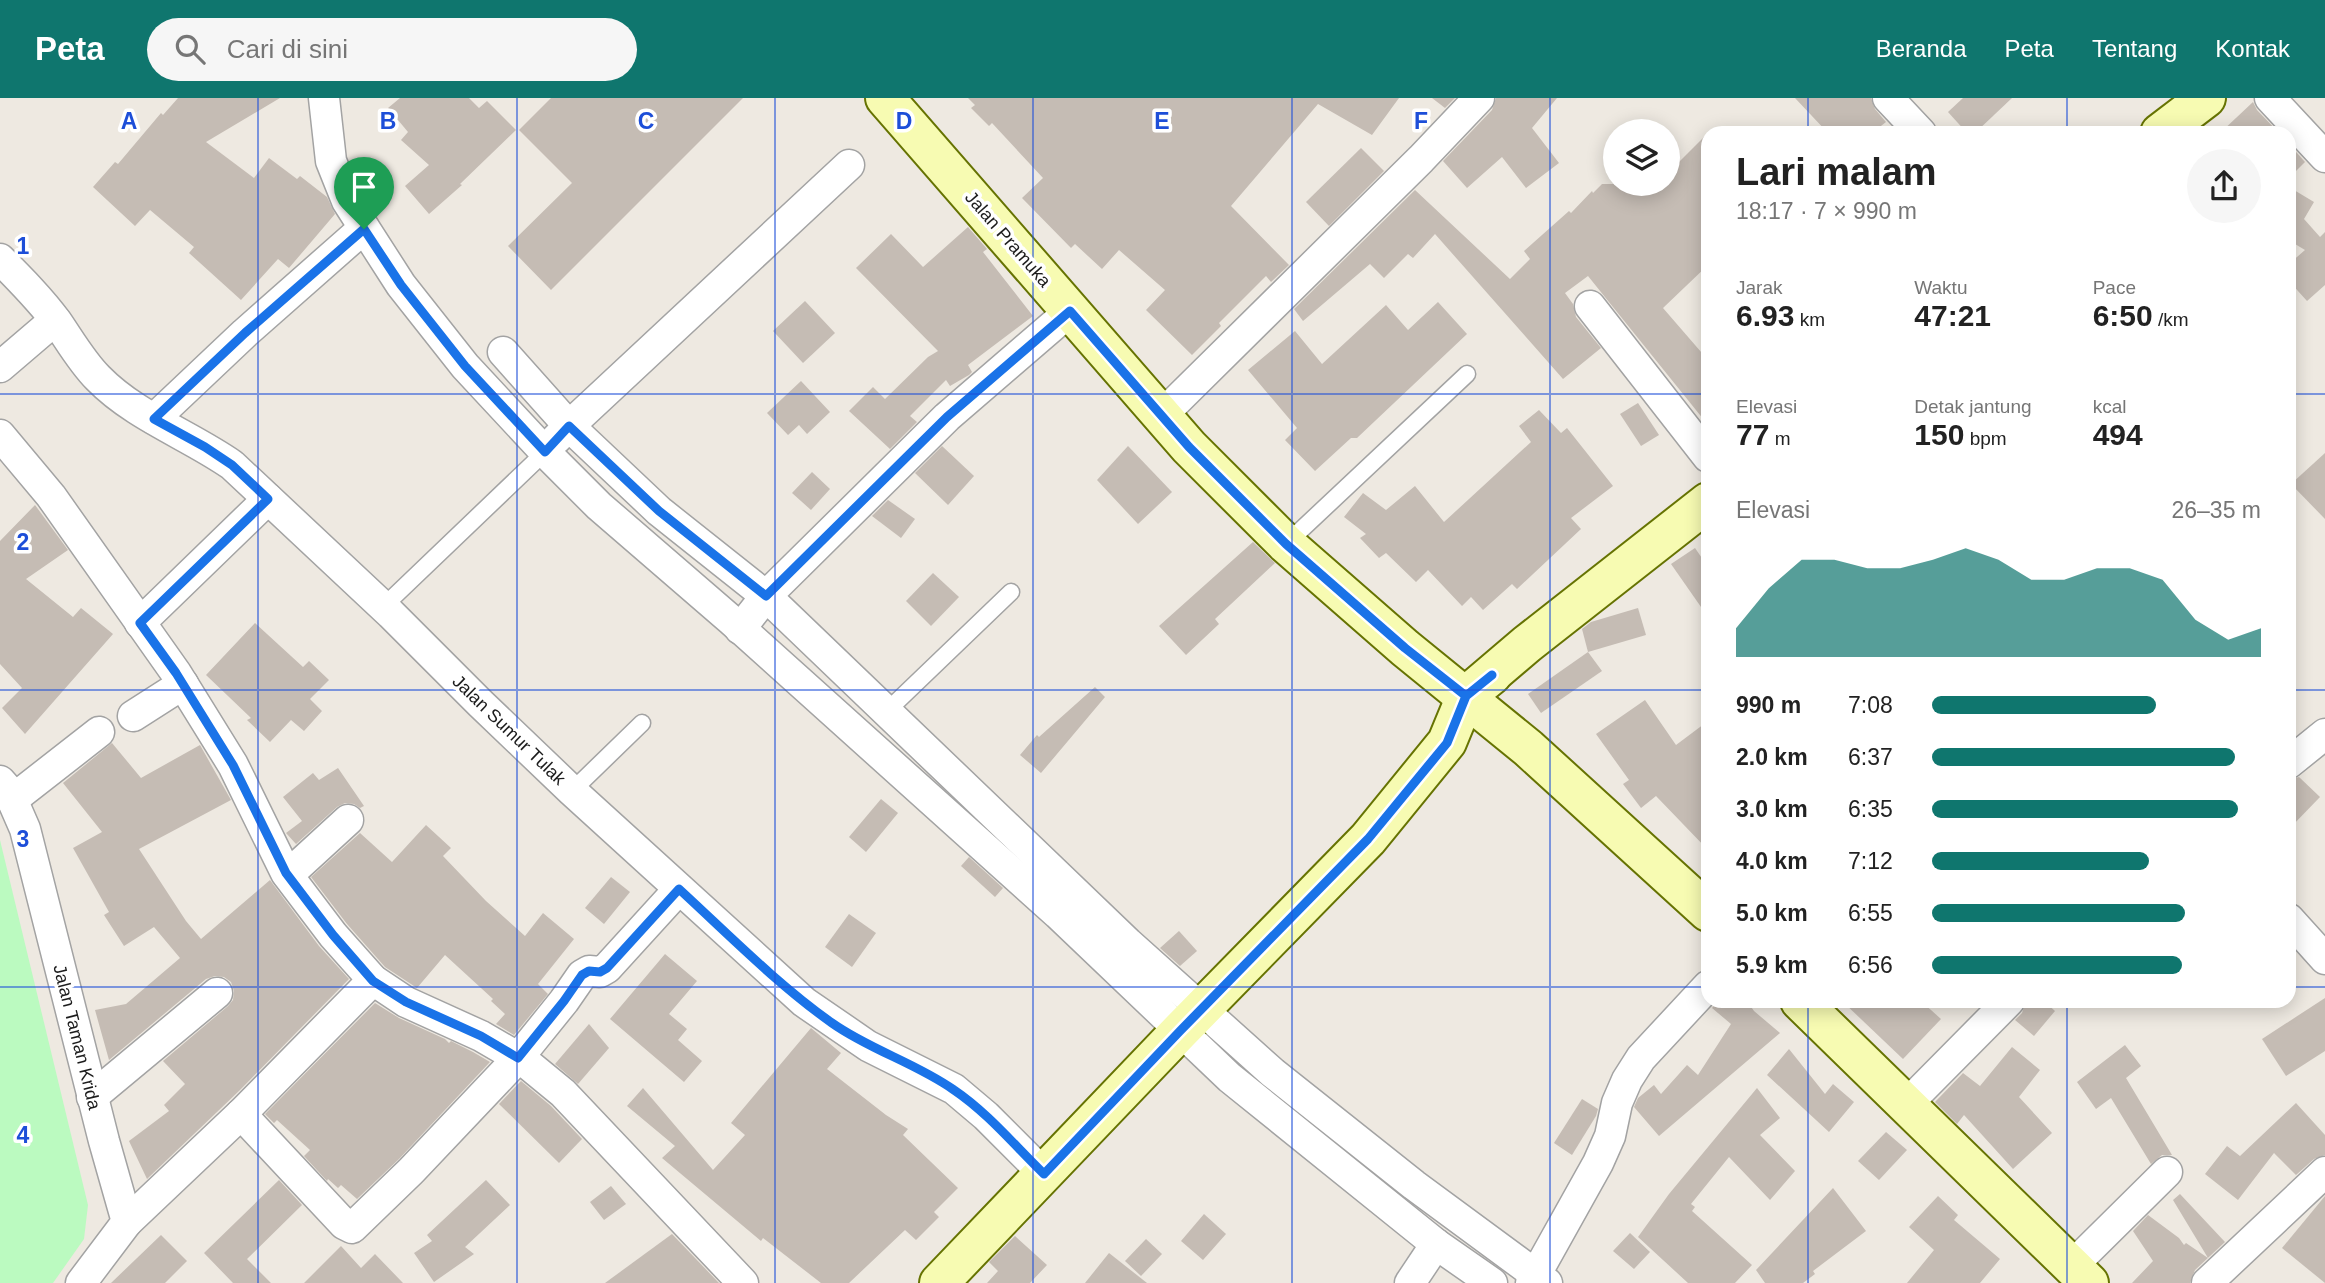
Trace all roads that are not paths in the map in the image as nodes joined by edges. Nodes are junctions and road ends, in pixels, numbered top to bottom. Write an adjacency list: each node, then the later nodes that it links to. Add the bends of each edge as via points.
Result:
1 (324, 98): 11 (street, via 331,161)
2 (886, 98): 14 (street, Jalan Pramuka)
3 (1479, 98): 19 (street)
4 (1888, 98): 7 (street)
5 (2206, 98): 8 (street)
6 (2270, 98): 9 (street)
7 (1914, 126)
8 (2169, 126)
9 (2325, 157)
10 (849, 165): 22 (street)
11 (364, 229): 20 (street); 22 (street, via 465,366)
12 (0, 259): 15 (street, Jalan Sumur Tulak)
13 (1590, 306): 23 (street)
14 (1070, 311): 19 (street, Jalan Pramuka); 29 (street, via 947,417)
15 (55, 320): 17 (street); 20 (street, Jalan Sumur Tulak, via 97,377)
16 (503, 352): 22 (street)
17 (0, 367)
18 (1467, 373): 26 (lane)
19 (1163, 414): 26 (street, Jalan Pramuka, via 1189,447)
20 (154, 419): 24 (street, Jalan Sumur Tulak, via 232,465)
21 (0, 435): 30 (street, via 51,496)
22 (557, 438): 28 (lane); 29 (street, via 659,511); 29 (street, via 599,506)
23 (1701, 448)
24 (268, 499): 28 (street, Jalan Sumur Tulak); 30 (street)
25 (1701, 507): 32 (street)
26 (1286, 544): 32 (street, Jalan Pramuka, via 1405,648)
27 (1011, 592): 33 (lane)
28 (383, 607): 40 (street, Jalan Sumur Tulak)
29 (753, 613): 33 (street); 52 (street, via 1136,987)
30 (140, 623): 31 (street)
31 (183, 684): 34 (street); 42 (street, via 233,765)
32 (1479, 685): 44 (street, Jalan Pramuka, via 1528,748); 52 (street, via 1447,743 1368,839)
33 (886, 712): 52 (street, via 1003,824)
34 (133, 716)
35 (642, 723): 40 (lane)
36 (100, 732): 39 (street)
37 (2325, 734): 38 (street)
38 (2296, 757)
39 (6, 790): 54 (street, Jalan Taman Krida, via 25,829)
40 (572, 791): 43 (street, Jalan Sumur Tulak)
41 (348, 820): 42 (street)
42 (288, 875): 47 (street)
43 (679, 889): 53 (street, via 607,968 582,975); 59 (street, Jalan Sumur Tulak, via 804,1002 868,1046 954,1089)
44 (1701, 906)
45 (2296, 927): 46 (street)
46 (2325, 959)
47 (373, 981): 53 (street); 56 (street)
48 (217, 992): 54 (street)
49 (1701, 994): 63 (street, via 1641,1058 1627,1080 1598,1163)
50 (1807, 1008): 55 (street)
51 (2002, 1008): 55 (street)
52 (1191, 1020): 59 (street); 61 (street, via 1230,1079); 63 (street, via 1273,1073)
53 (518, 1058): 56 (street, via 352,1228); 65 (street, via 563,1093)
54 (92, 1097): 60 (street, Jalan Taman Krida)
55 (1906, 1105): 62 (street)
56 (241, 1114): 60 (street)
57 (2167, 1172): 62 (street)
58 (2325, 1172): 69 (street)
59 (1044, 1174): 66 (street)
60 (127, 1222): 64 (street)
61 (1436, 1244): 67 (street); 68 (street)
62 (2081, 1275)
63 (1536, 1281)
64 (81, 1283)
65 (743, 1283)
66 (939, 1283)
67 (1410, 1283)
68 (1492, 1283)
69 (2207, 1283)

